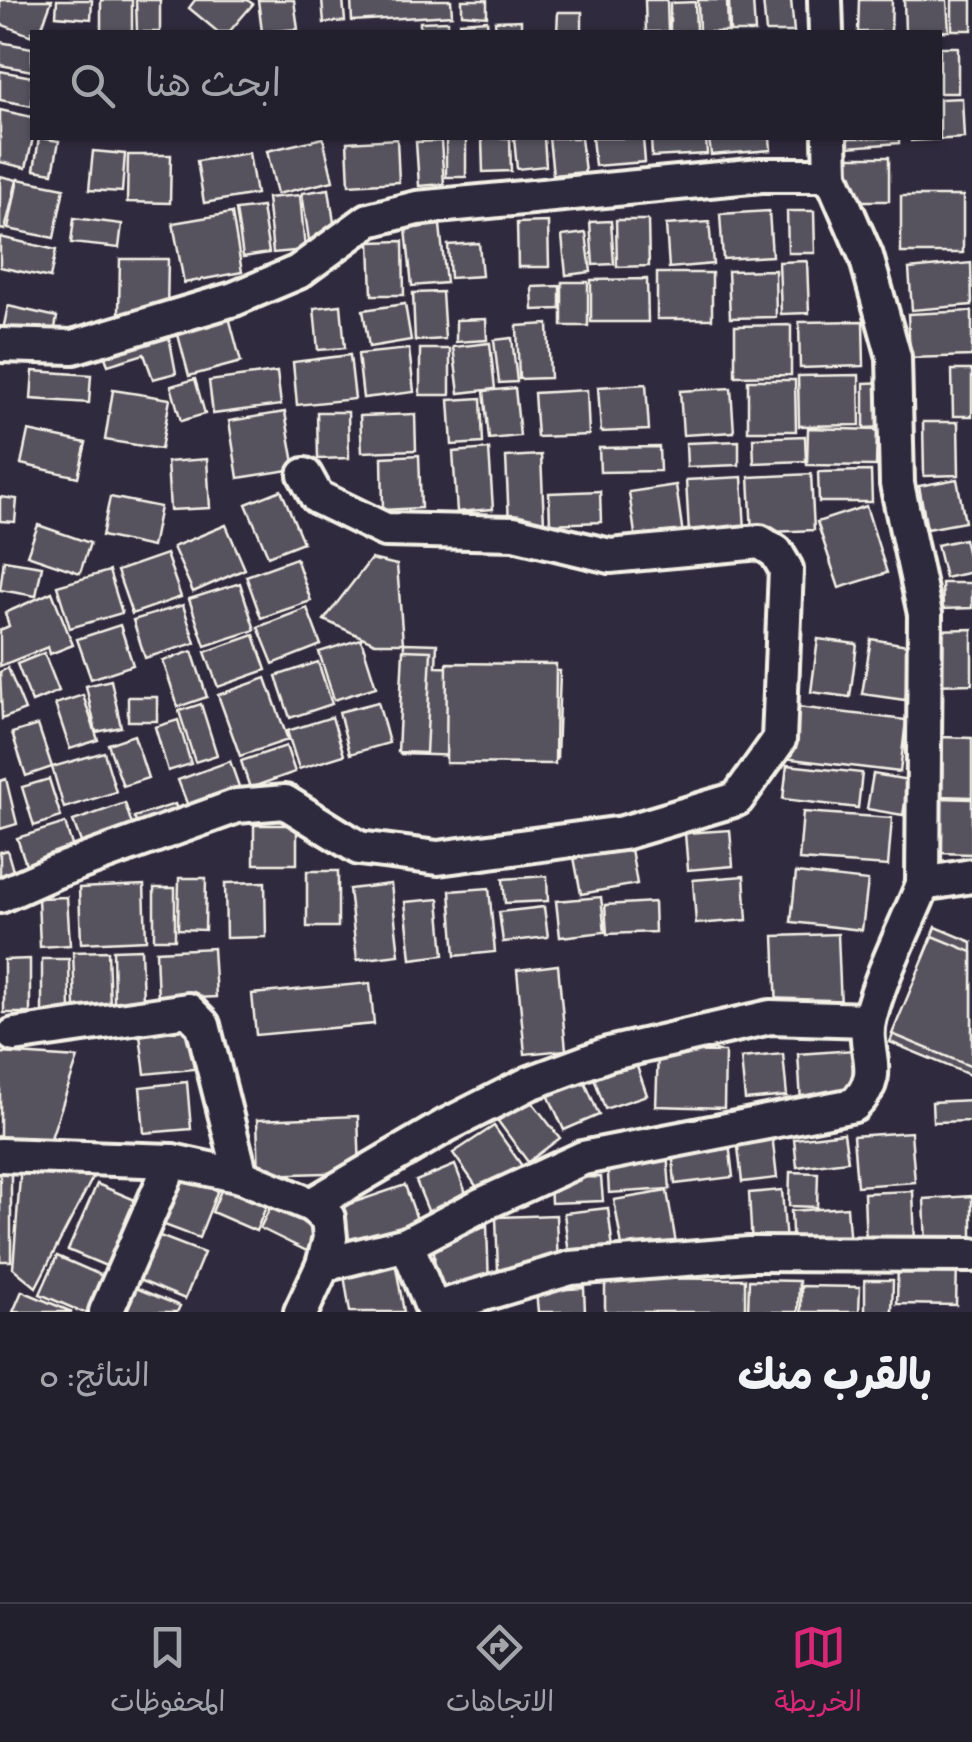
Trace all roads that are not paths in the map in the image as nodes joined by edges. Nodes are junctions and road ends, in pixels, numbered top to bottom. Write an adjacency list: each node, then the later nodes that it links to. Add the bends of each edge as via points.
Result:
1 (825, 0): 2 (street)
2 (826, 30)
3 (830, 140): 4 (street)
4 (831, 175): 5 (street, via 761,175 417,208 369,220 298,272 234,300 74,347); 8 (street, via 866,256 894,357 898,484 926,614)
5 (0, 346)
6 (304, 475): 9 (street, via 317,498 385,530 514,533 610,556 760,542 786,570 779,740 737,799 623,833 438,858 359,848 286,802 237,806)
7 (972, 876): 8 (street)
8 (924, 884): 10 (street)
9 (0, 896)
10 (868, 1020): 15 (street, via 770,1018 608,1054 447,1125); 16 (street, via 874,1072 854,1105 584,1158)
11 (14, 1035): 14 (street, via 188,1010 203,1025)
12 (0, 1155): 13 (street)
13 (172, 1161): 14 (street); 20 (street)
14 (241, 1176): 15 (street)
15 (311, 1205): 18 (street, via 328,1218)
16 (407, 1244): 18 (street); 19 (street)
17 (972, 1255): 19 (street, via 749,1254 571,1268)
18 (323, 1264): 21 (street)
19 (433, 1310)
20 (106, 1312)
21 (300, 1312)

